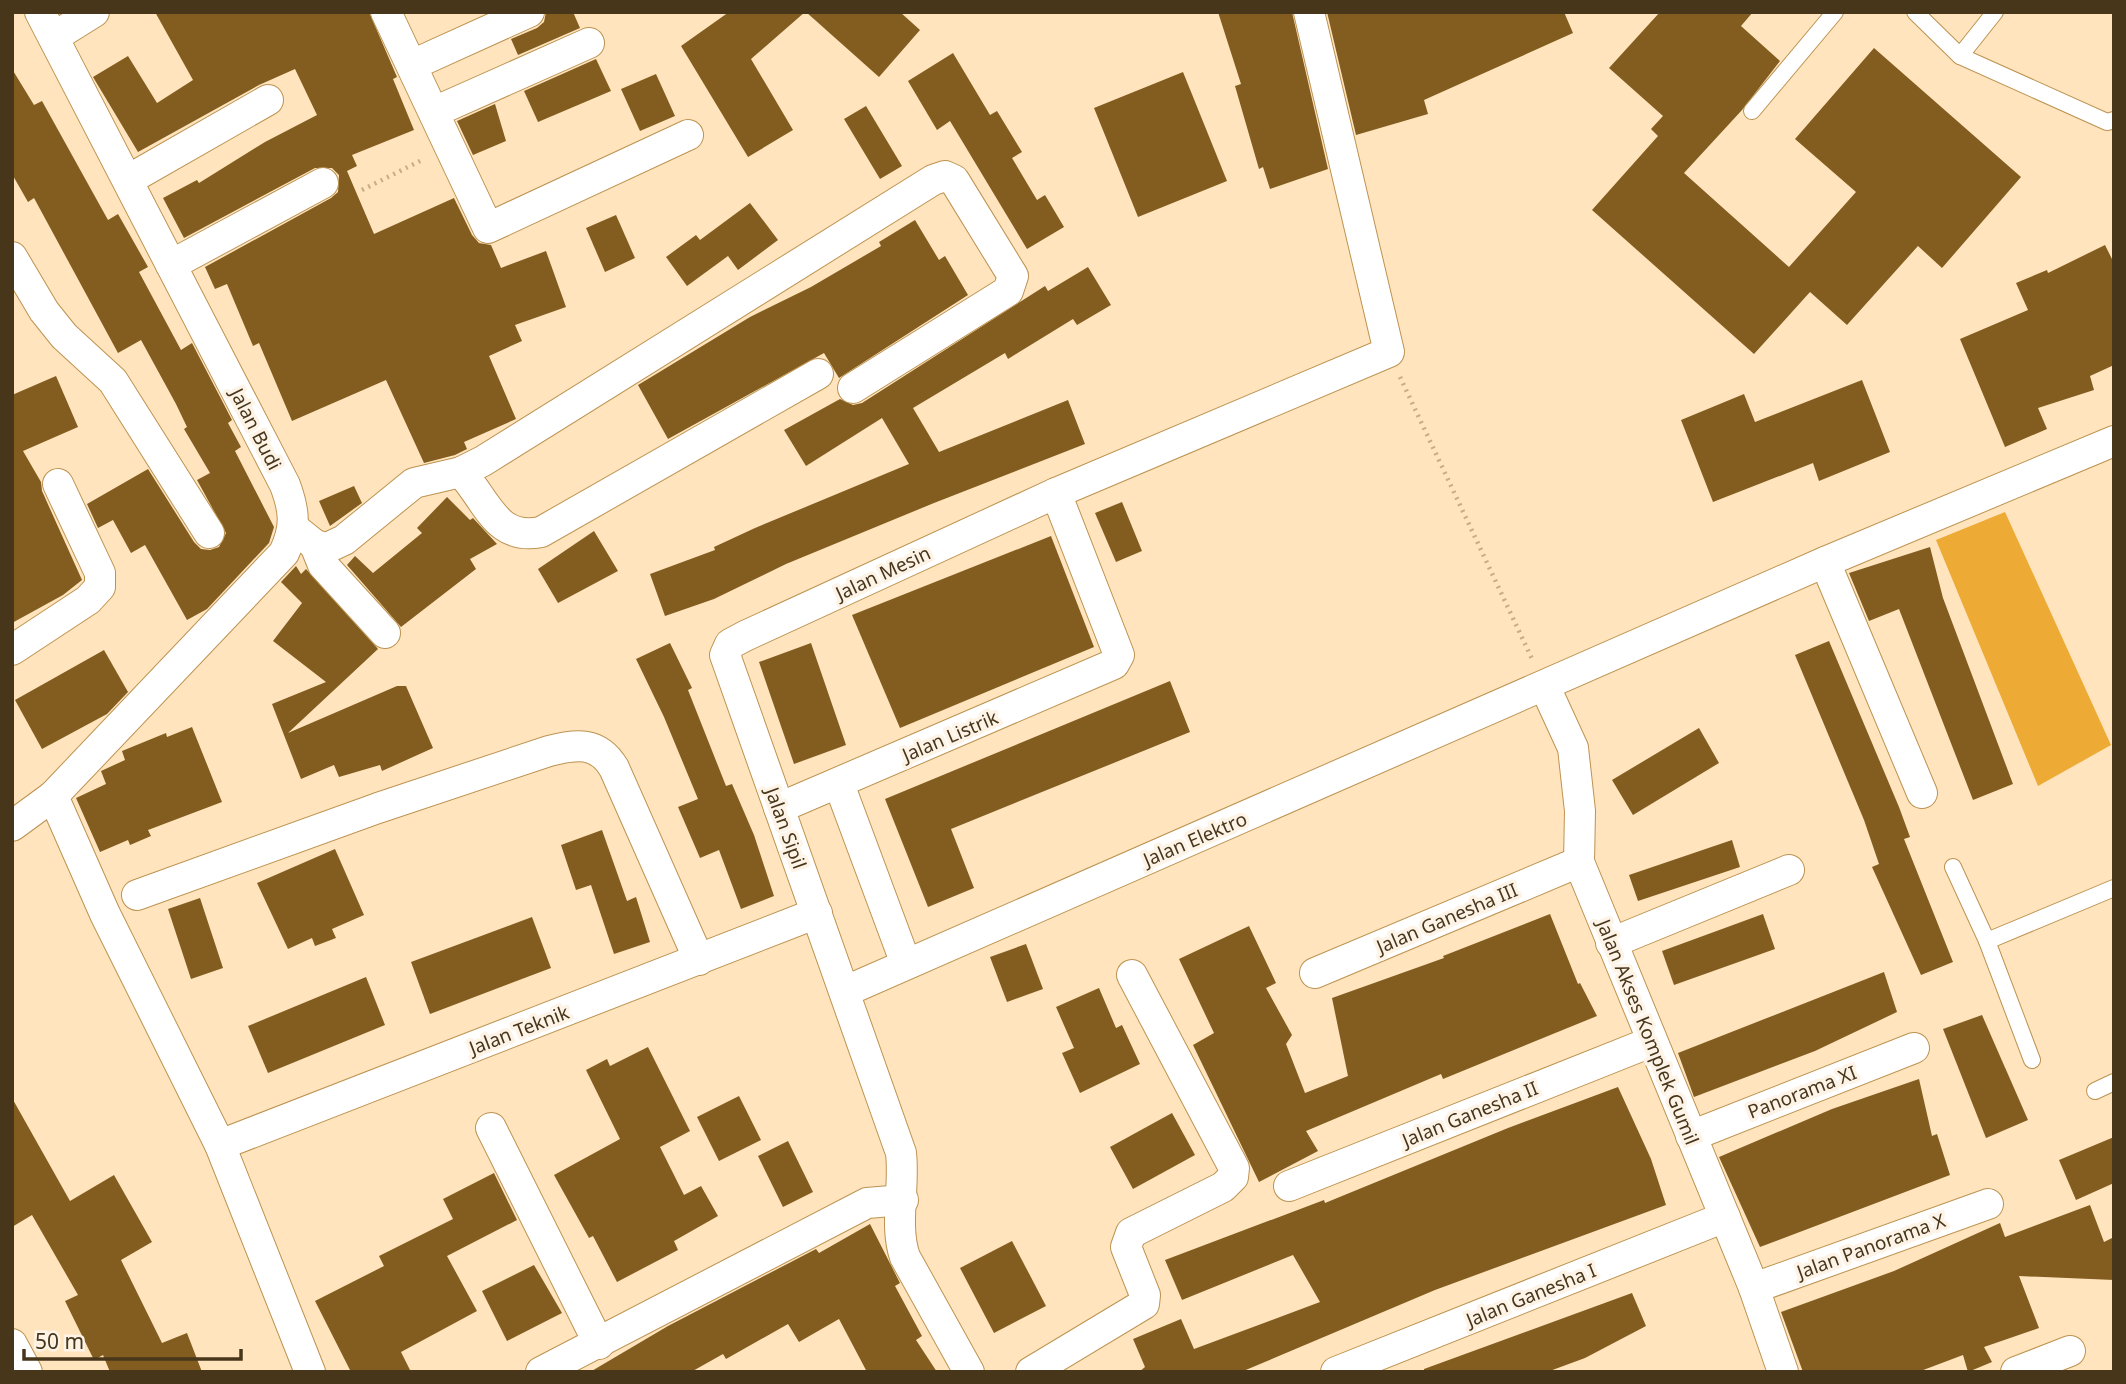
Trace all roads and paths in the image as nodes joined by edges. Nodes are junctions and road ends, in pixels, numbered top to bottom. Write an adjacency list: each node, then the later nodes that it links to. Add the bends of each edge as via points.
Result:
1 (94, 12): 8 (street)
2 (386, 12): 11 (street)
3 (529, 12): 11 (street)
4 (1309, 12): 23 (street)
5 (1835, 12): 13 (lane)
6 (1915, 12): 10 (lane)
7 (1995, 12): 10 (lane)
8 (47, 24): 18 (street, Jalan Budi)
9 (589, 43): 14 (street)
10 (1960, 56): 15 (lane, via 2107,122)
11 (412, 65): 14 (street)
12 (268, 100): 18 (street)
13 (1752, 111)
14 (434, 112): 17 (street)
15 (2114, 120)
16 (688, 135): 17 (street, via 488,228)
17 (450, 146): 20 (path)
18 (128, 180): 22 (street, Jalan Budi)
19 (323, 183): 22 (street)
20 (362, 190)
21 (12, 257): 30 (street, via 44,312 113,381)
22 (171, 265): 31 (street, Jalan Budi, via 285,485)
23 (1388, 352): 29 (street); 36 (path)
24 (818, 374): 27 (street, via 541,532 521,536 502,526)
25 (853, 388): 27 (street, via 1008,291 1013,276 954,180 945,176 933,180)
26 (2114, 441): 32 (street, Jalan Elektro)
27 (461, 472): 31 (street, via 414,482 344,540 327,548)
28 (58, 484): 34 (street, via 100,573 100,587 88,600)
29 (1056, 493): 35 (street, Jalan Mesin, via 730,644); 37 (street, Jalan Listrik, via 1118,659 1109,668)
30 (209, 533)
31 (305, 537): 33 (street, via 323,565); 39 (street, via 284,553)
32 (1825, 562): 36 (street, Jalan Elektro); 38 (street)
33 (385, 633)
34 (12, 650)
35 (727, 665): 40 (street, Jalan Sipil)
36 (1540, 676): 42 (street, Jalan Akses Komplek Gumil, via 1573,748 1580,811); 51 (street, Jalan Elektro)
37 (839, 784): 40 (street, Jalan Listrik); 51 (street)
38 (1922, 793)
39 (53, 796): 41 (street); 62 (street, via 105,914)
40 (779, 808): 47 (street, Jalan Sipil)
41 (12, 826)
42 (1579, 862): 49 (street, Jalan Akses Komplek Gumil); 52 (street, Jalan Ganesha III)
43 (1953, 867): 48 (lane)
44 (1789, 870): 49 (street)
45 (2114, 888): 48 (lane)
46 (136, 895): 50 (street, via 574,744 590,746 614,768)
47 (817, 914): 50 (street, Jalan Teknik); 54 (street, Jalan Sipil)
48 (1987, 941): 57 (lane)
49 (1611, 943): 55 (street, Jalan Akses Komplek Gumil)
50 (699, 960): 62 (street, Jalan Teknik)
51 (906, 964): 54 (street, Jalan Elektro)
52 (1315, 973)
53 (1132, 975): 75 (street, via 1234,1168 1233,1177 1223,1187 1131,1233 1126,1247 1145,1295 1144,1304)
54 (846, 991): 64 (street, Jalan Sipil, via 901,1153)
55 (1651, 1042): 61 (street, Jalan Akses Komplek Gumil); 63 (street, Jalan Ganesha II)
56 (1914, 1048): 61 (street, Panorama XI)
57 (2032, 1060)
58 (2114, 1082): 59 (lane)
59 (2095, 1091)
60 (491, 1128): 69 (street)
61 (1691, 1136): 66 (street, Jalan Akses Komplek Gumil)
62 (220, 1145): 72 (street)
63 (1289, 1186)
64 (902, 1200): 69 (street, via 867,1203); 74 (street, Jalan Sipil, via 900,1243 905,1257)
65 (1988, 1204): 67 (street, Jalan Panorama X)
66 (1725, 1217): 67 (street, Jalan Akses Komplek Gumil); 76 (street, Jalan Ganesha I)
67 (1755, 1289): 77 (street, Jalan Akses Komplek Gumil)
68 (12, 1344): 71 (street)
69 (599, 1344): 73 (street)
70 (2070, 1351): 78 (street)
71 (27, 1372)
72 (310, 1372)
73 (541, 1372)
74 (969, 1372)
75 (1031, 1372)
76 (1336, 1372)
77 (1783, 1372)
78 (2016, 1372)

